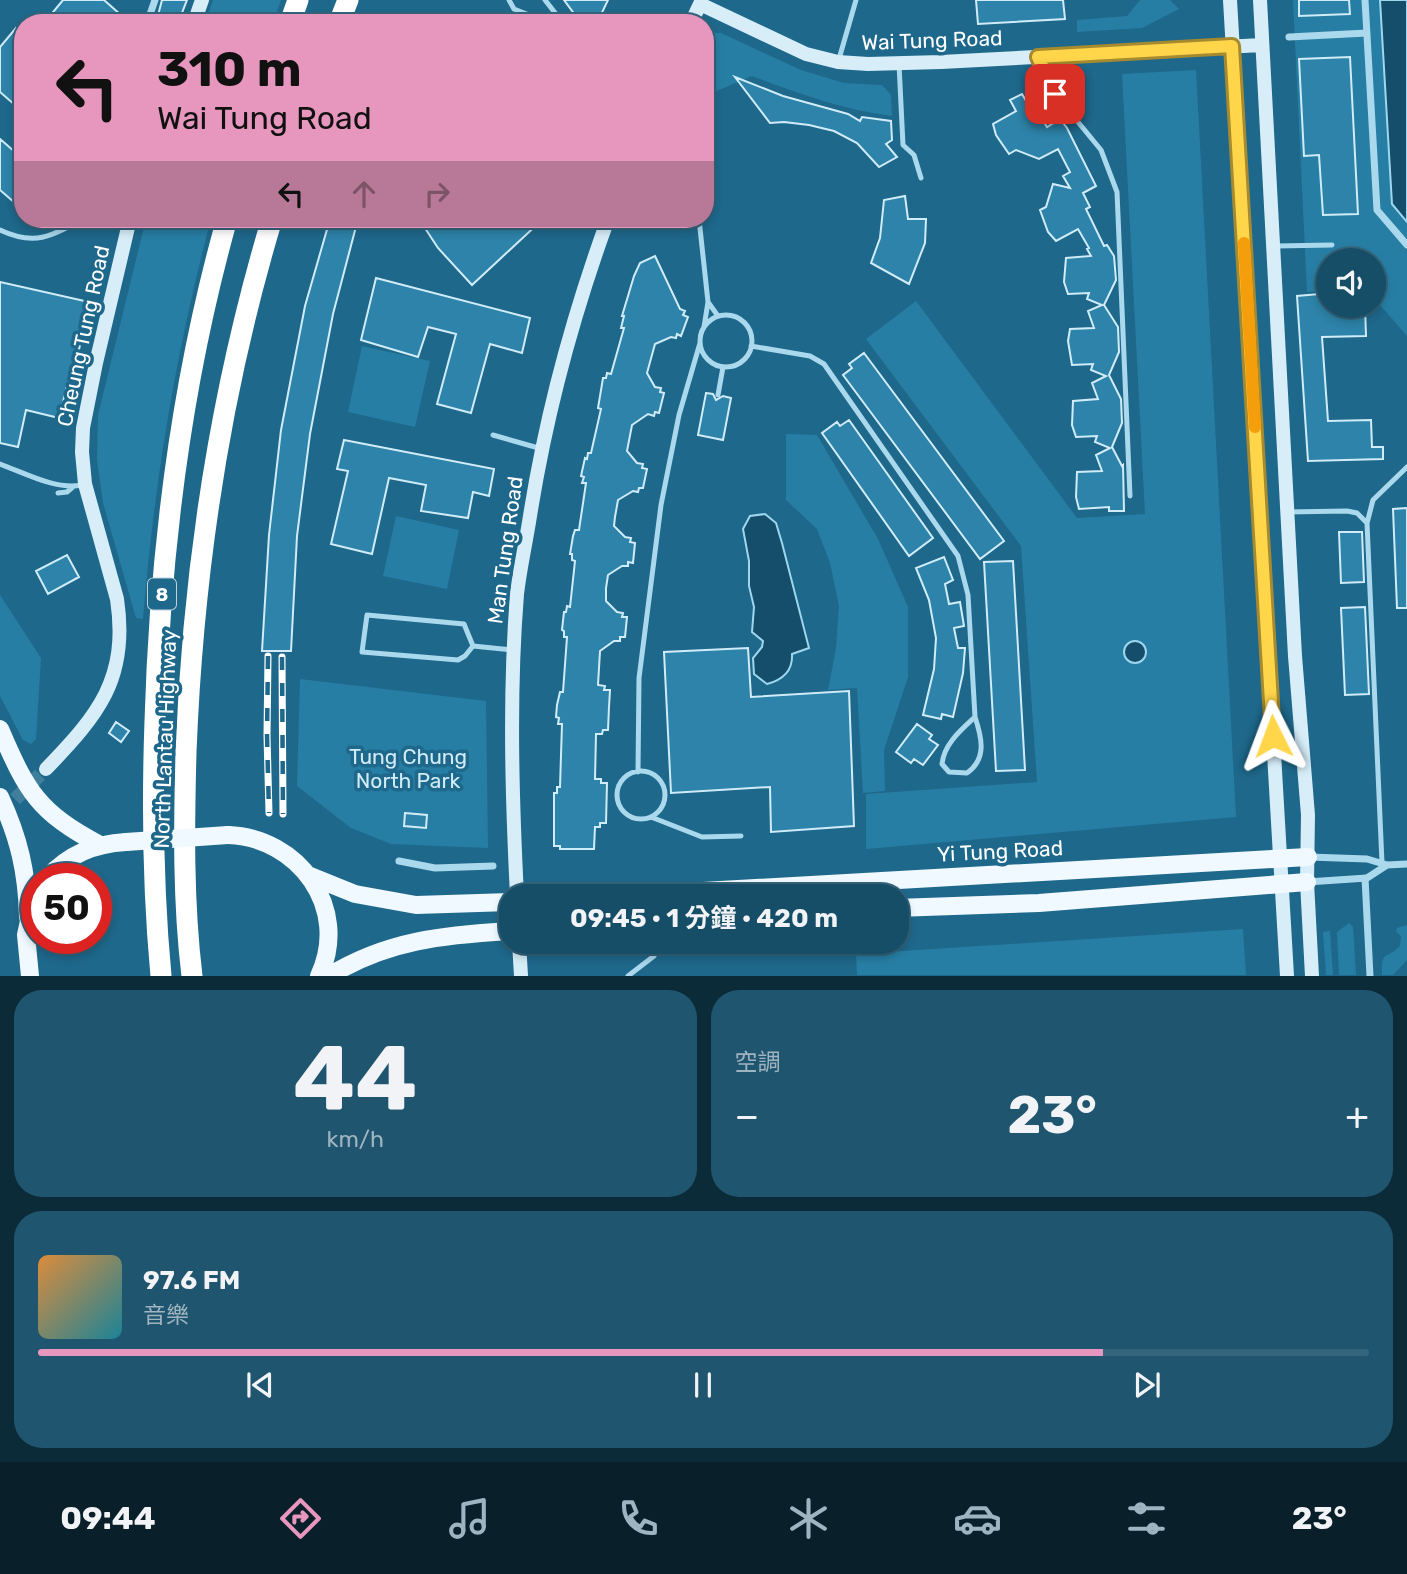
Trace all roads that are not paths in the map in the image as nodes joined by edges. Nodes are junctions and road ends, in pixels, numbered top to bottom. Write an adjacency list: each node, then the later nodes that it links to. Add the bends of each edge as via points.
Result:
1 (509, 0): 8 (lane, via 514,9)
2 (545, 0): 9 (lane)
3 (856, 0): 15 (lane)
4 (1230, 0): 13 (main road)
5 (1260, 0): 12 (main road)
6 (1365, 0): 10 (street)
7 (701, 2): 15 (main road, Wai Tung Road, via 806,54)
8 (527, 14)
9 (556, 14)
10 (1367, 33): 11 (street); 26 (street, via 1377,210)
11 (1289, 37)
12 (1262, 44): 13 (main road, Wai Tung Road); 27 (main road)
13 (1232, 46): 14 (main road, Wai Tung Road); 57 (main road)
14 (1038, 57): 16 (main road, Wai Tung Road); 43 (lane, via 1055,94 1101,150 1117,192)
15 (838, 62): 16 (main road, Wai Tung Road)
16 (899, 64): 17 (lane, via 903,145 914,155)
17 (921, 177)
18 (65, 228): 24 (lane, via 34,239)
19 (129, 228): 41 (main road, Cheung Tung Road, via 83,428)
20 (224, 228): 77 (highway, North Lantau Highway / 8, via 187,396 165,553 153,789)
21 (270, 228): 78 (highway, North Lantau Highway / 8, via 222,426 193,634 185,800)
22 (605, 228): 38 (main road, Man Tung Road)
23 (700, 228): 28 (lane)
24 (0, 230)
25 (1332, 245): 27 (lane)
26 (1407, 245)
27 (1273, 246): 44 (main road)
28 (708, 302): 29 (lane); 30 (lane)
29 (718, 316): 30 (lane); 32 (lane, via 743,322 752,337)
30 (704, 328): 31 (lane)
31 (700, 343): 33 (lane); 34 (lane)
32 (751, 346): 35 (lane, via 744,360); 48 (lane, via 810,356 824,364 951,544 966,581)
33 (709, 361): 34 (lane); 35 (lane)
34 (692, 367): 51 (lane, via 661,505 639,678)
35 (723, 367): 36 (lane)
36 (718, 395)
37 (492, 435): 38 (lane)
38 (542, 449): 47 (main road, Man Tung Road, via 517,591)
39 (0, 464): 41 (lane, via 48,482)
40 (1407, 467): 45 (lane, via 1373,500)
41 (80, 485): 42 (lane); 50 (main road, Cheung Tung Road, via 117,599 119,656 102,703)
42 (58, 493)
43 (1130, 496)
44 (1287, 512): 45 (lane, via 1347,511); 56 (main road)
45 (1367, 523): 61 (lane)
46 (473, 646): 46 (lane, via 458,660 362,652 367,615 464,624); 47 (lane)
47 (513, 650): 67 (main road, Man Tung Road)
48 (975, 717): 48 (lane, via 980,760 967,772 949,772 942,764 944,753)
49 (0, 729): 55 (main road, via 21,775 44,808)
50 (46, 769)
51 (638, 772): 53 (lane, via 652,774 663,785 662,807); 53 (lane, via 624,779 618,802 634,818)
52 (0, 797): 59 (main road)
53 (651, 817): 54 (lane, via 702,837)
54 (741, 836)
55 (100, 845): 60 (main road); 64 (main road, bridge, via 241,835 288,855)
56 (1308, 857): 57 (main road, Yi Tung Road); 61 (street, Yi Tung Road); 66 (main road)
57 (1280, 859): 68 (main road, Yi Tung Road); 69 (main road)
58 (399, 861): 63 (street, via 435,868)
59 (23, 863)
60 (64, 863)
61 (1384, 864): 62 (street, Yi Tung Road); 65 (street, Yi Tung Road)
62 (1407, 864)
63 (493, 866)
64 (308, 875): 70 (main road, via 340,889 416,905); 79 (main road, via 323,902 328,926)
65 (1365, 878): 66 (street, Yi Tung Road); 85 (street)
66 (1307, 882): 69 (main road, Yi Tung Road); 84 (main road)
67 (516, 884)
68 (828, 884)
69 (1281, 884): 71 (main road, Yi Tung Road, via 1039,903); 83 (main road)
70 (499, 903)
71 (909, 908)
72 (499, 932): 80 (main road, via 414,941 379,951)
73 (26, 954): 76 (main road)
74 (520, 954): 81 (main road)
75 (654, 956): 82 (lane)
76 (30, 975)
77 (161, 975)
78 (191, 975)
79 (320, 975)
80 (329, 975)
81 (521, 975)
82 (628, 975)
83 (1287, 975)
84 (1312, 975)
85 (1370, 975)

